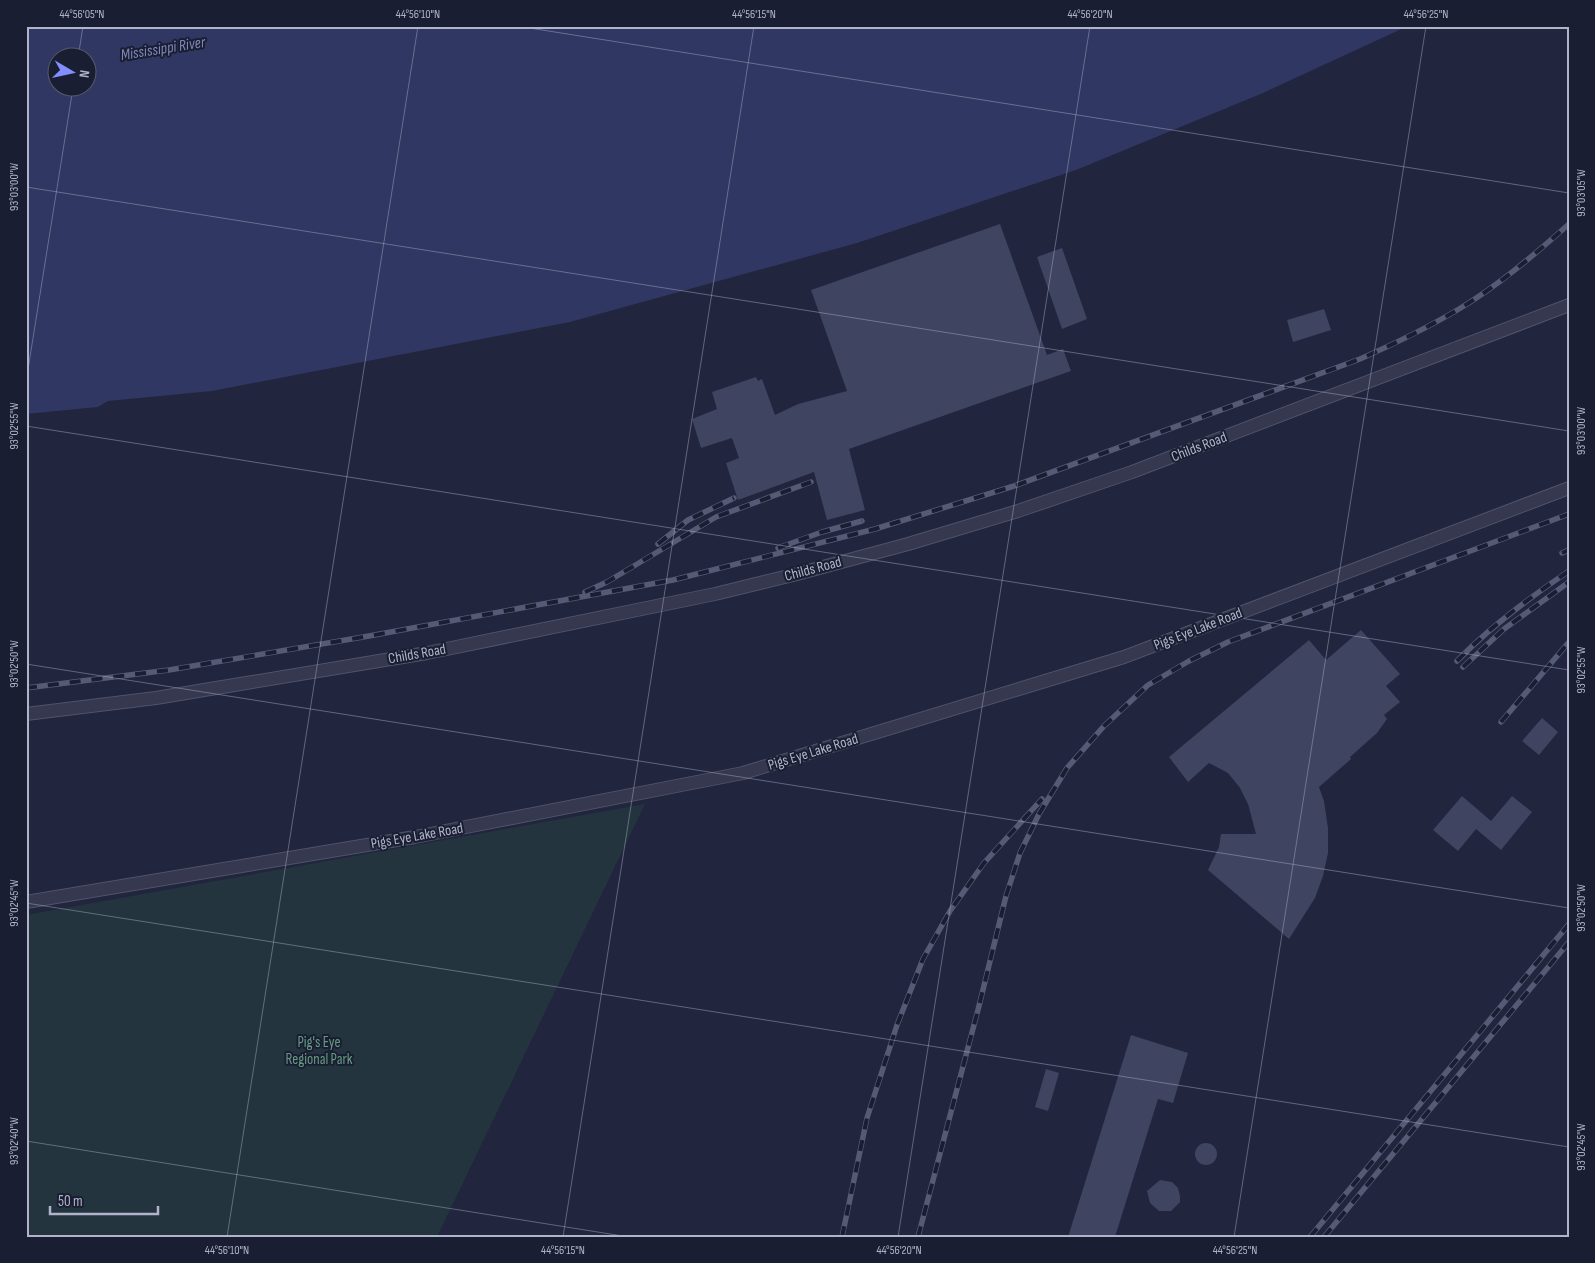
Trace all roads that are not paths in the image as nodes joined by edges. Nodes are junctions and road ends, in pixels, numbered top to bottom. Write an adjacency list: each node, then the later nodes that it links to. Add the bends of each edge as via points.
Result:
1 (1569, 305): 3 (street, Childs Road, via 1132,472 1018,511 797,574 427,653 156,698)
2 (1569, 488): 4 (street, Pigs Eye Lake Road, via 1124,657 743,773 415,837)
3 (26, 714)
4 (26, 902)

